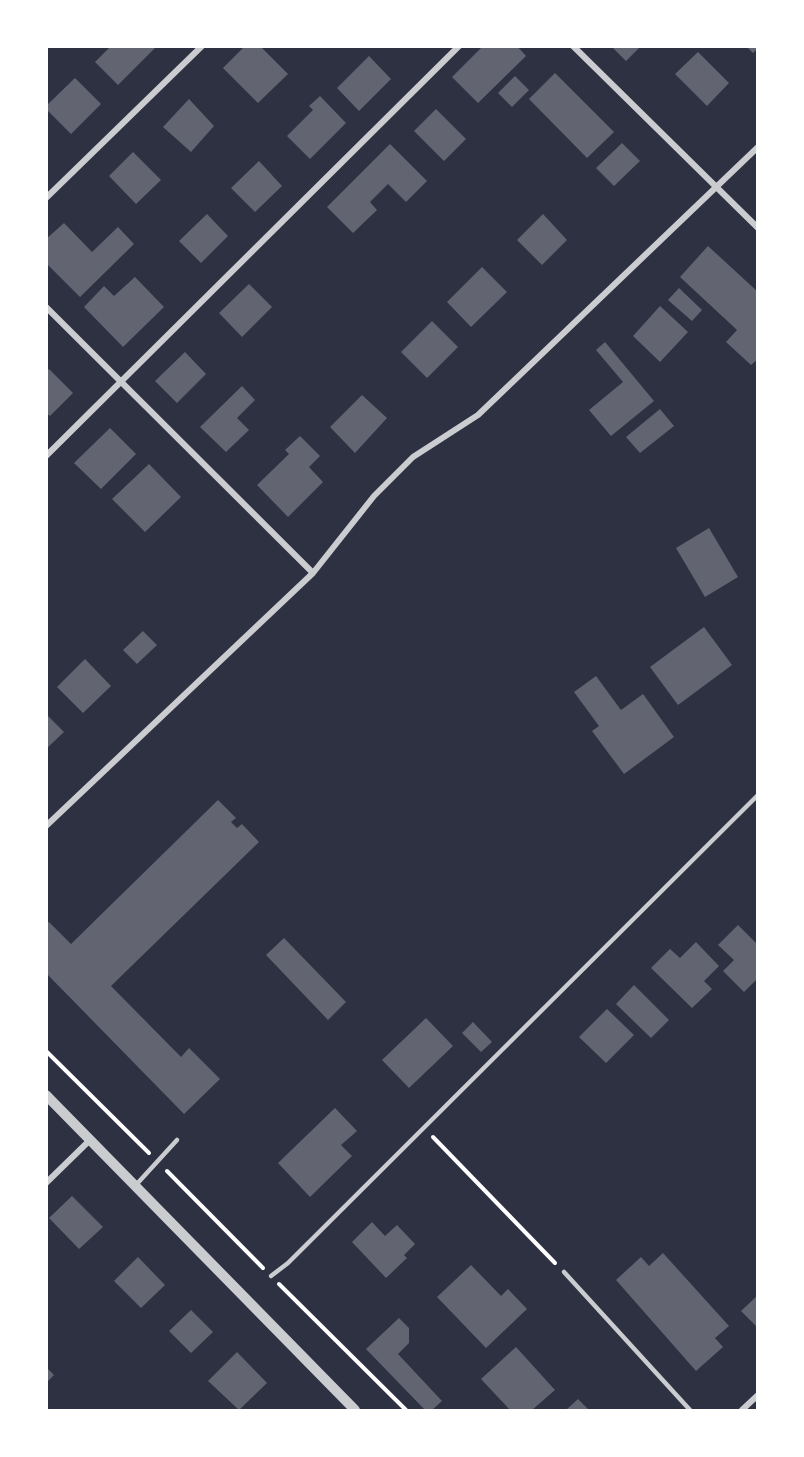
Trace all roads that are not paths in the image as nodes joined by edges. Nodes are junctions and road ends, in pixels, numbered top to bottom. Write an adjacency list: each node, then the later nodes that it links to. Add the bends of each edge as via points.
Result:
1 (202, 46): 6 (street)
2 (459, 46): 9 (street)
3 (573, 46): 5 (street)
4 (758, 147): 5 (street)
5 (717, 186): 7 (street); 11 (street, via 478,415 413,457 374,496)
6 (46, 198)
7 (758, 228)
8 (46, 307): 9 (street)
9 (121, 382): 10 (street); 11 (street)
10 (46, 456)
11 (313, 573): 13 (street)
12 (758, 795): 20 (lane)
13 (46, 826)
14 (46, 1095): 15 (street)
15 (90, 1140): 17 (street); 18 (street)
16 (177, 1140): 18 (lane)
17 (46, 1183)
18 (135, 1186): 22 (street)
19 (564, 1272): 23 (lane)
20 (271, 1276)
21 (758, 1395): 24 (street)
22 (355, 1410)
23 (690, 1410)
24 (743, 1410)

